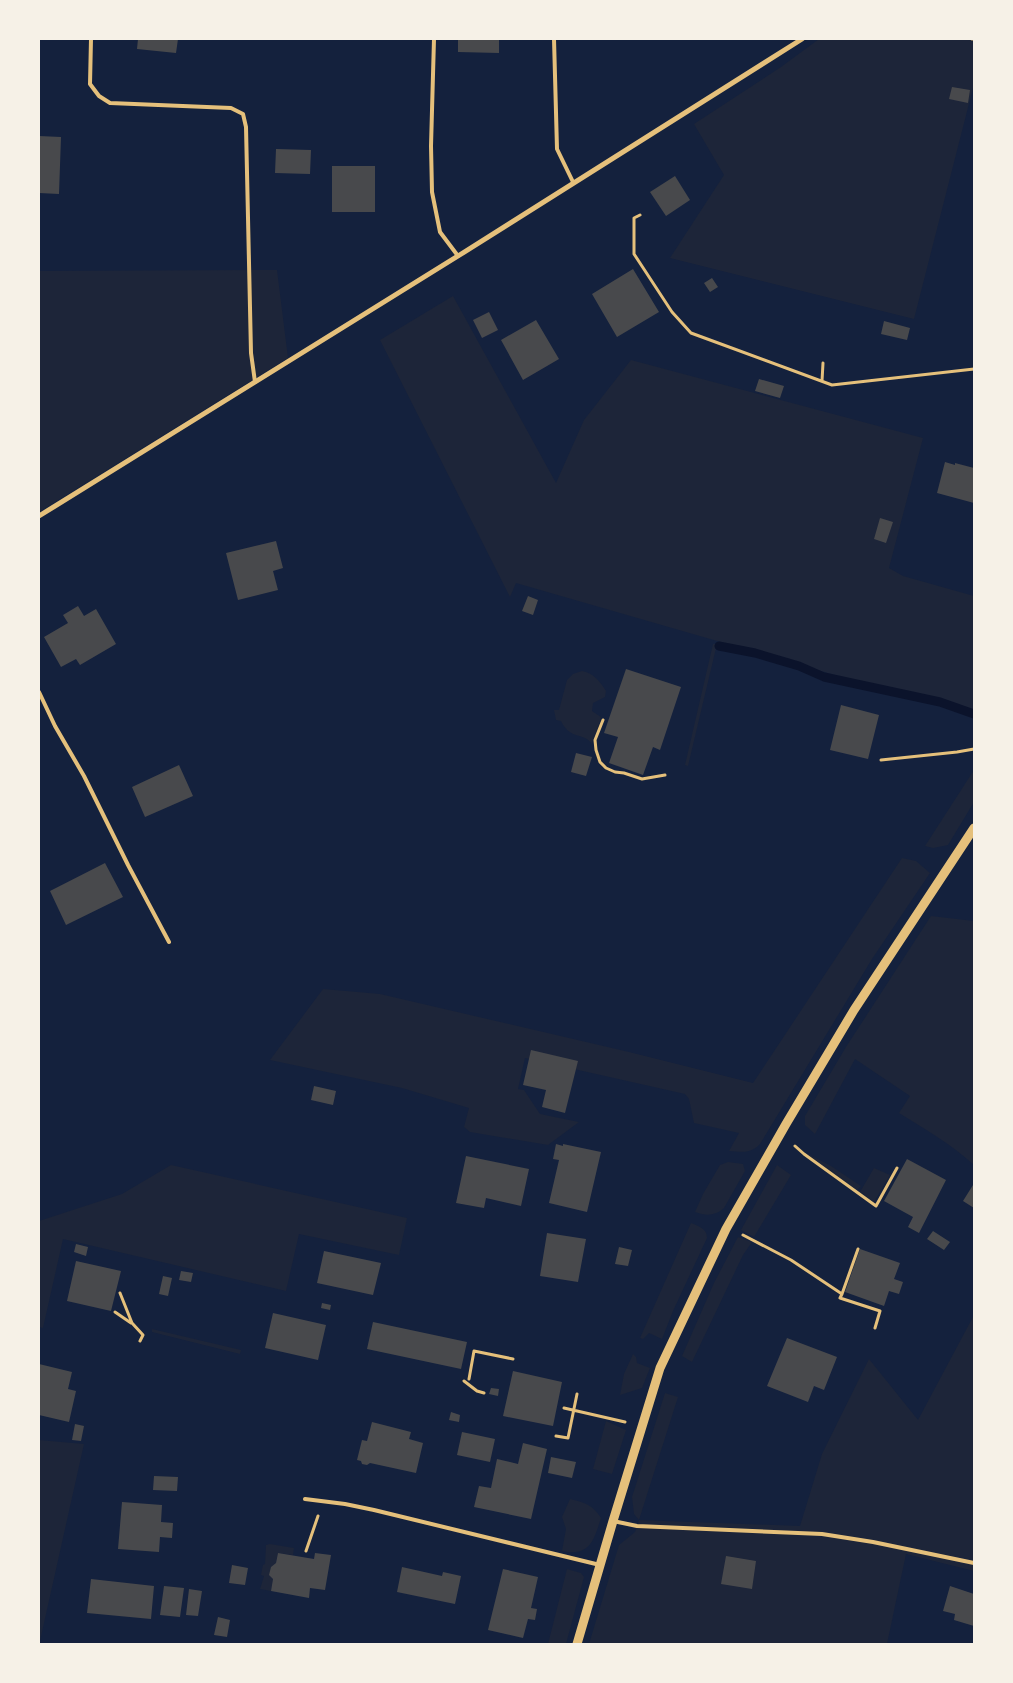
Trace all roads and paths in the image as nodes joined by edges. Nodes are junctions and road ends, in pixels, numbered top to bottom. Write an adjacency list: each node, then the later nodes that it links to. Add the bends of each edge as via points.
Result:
1 (91, 39): 11 (lane, via 90,84 99,96 110,103 231,108 243,114)
2 (434, 39): 7 (lane, via 432,192 440,232)
3 (554, 39): 5 (lane, via 557,149)
4 (802, 39): 5 (street)
5 (573, 182): 7 (street)
6 (640, 215): 10 (path, via 634,218 634,254 672,312 691,333)
7 (458, 256): 11 (street)
8 (823, 363): 10 (path)
9 (974, 369): 10 (path, via 832,385)
10 (822, 381)
11 (255, 382): 12 (street)
12 (39, 516)
13 (39, 692): 19 (lane)
14 (603, 720): 17 (path, via 595,740 600,762 606,768 642,779)
15 (974, 749): 16 (path)
16 (881, 760)
17 (665, 775)
18 (974, 828): 41 (street, via 854,1010 726,1229 660,1368)
19 (169, 942)
20 (804, 1154): 21 (path, via 876,1206)
21 (897, 1168)
22 (753, 1240): 25 (path, via 791,1260)
23 (858, 1250): 25 (path)
24 (120, 1293): 27 (path)
25 (842, 1294): 28 (path, via 840,1298 880,1312)
26 (115, 1312): 27 (path)
27 (132, 1323): 29 (path, via 142,1335)
28 (875, 1328)
29 (140, 1341)
30 (513, 1359): 31 (path, via 474,1351)
31 (468, 1379)
32 (464, 1381): 33 (path)
33 (484, 1393)
34 (577, 1394): 36 (path)
35 (564, 1408): 36 (path)
36 (573, 1410): 37 (path); 38 (path, via 568,1438)
37 (607, 1417)
38 (556, 1436)
39 (305, 1499): 44 (lane, via 374,1510)
40 (319, 1514): 42 (path)
41 (613, 1521): 43 (lane, via 637,1526 822,1534); 44 (street)
42 (306, 1551)
43 (974, 1563)
44 (600, 1565): 45 (street)
45 (577, 1644)

